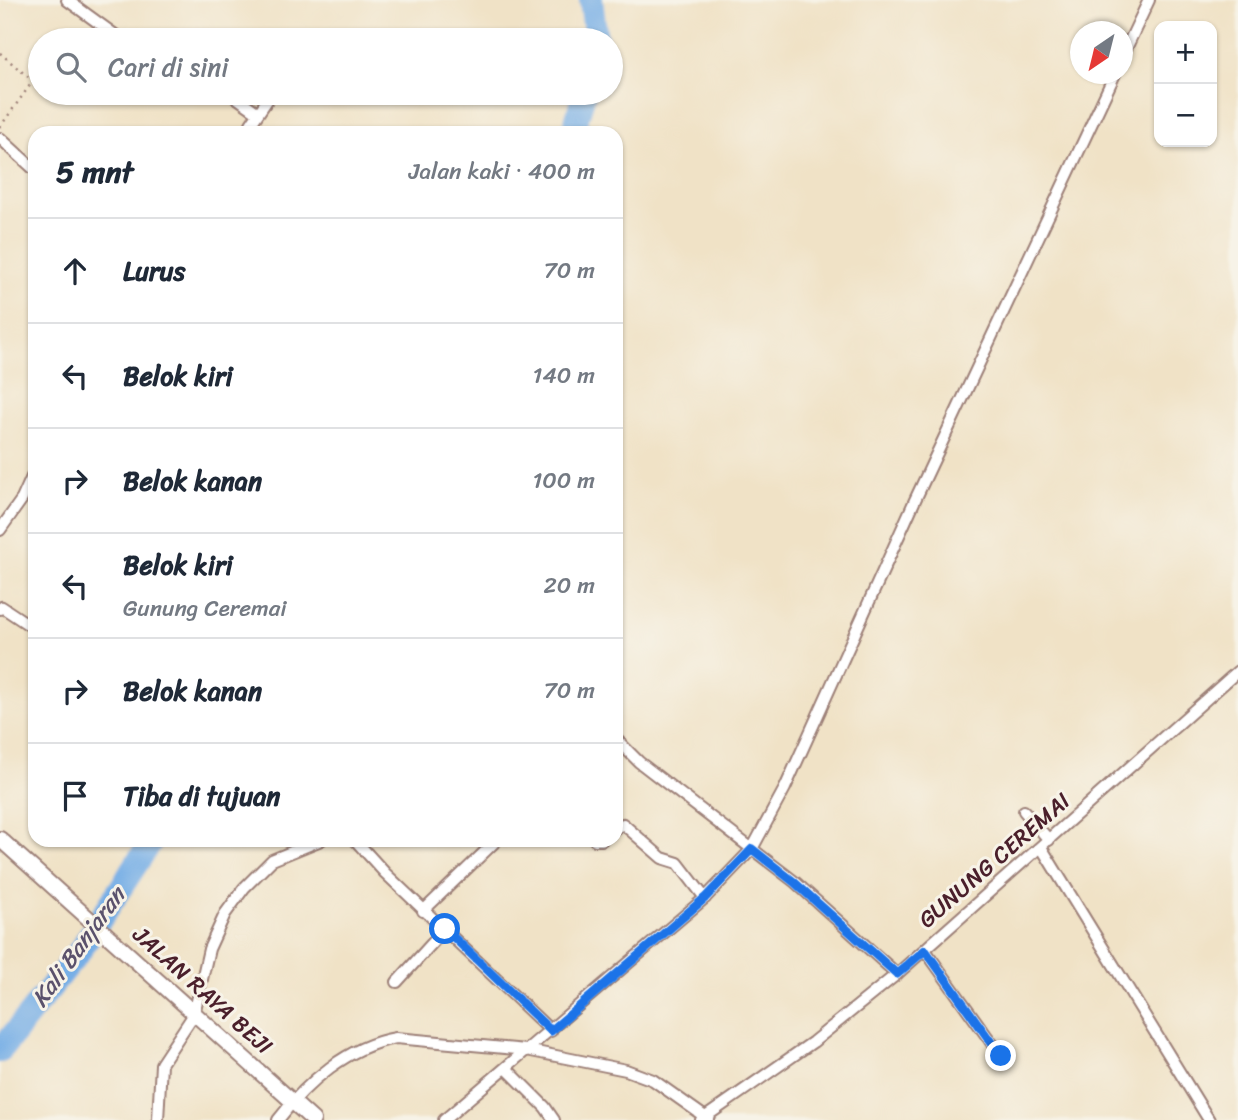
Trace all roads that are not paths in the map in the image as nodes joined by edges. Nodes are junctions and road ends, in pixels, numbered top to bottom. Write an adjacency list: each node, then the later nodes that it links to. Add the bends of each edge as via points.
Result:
1 (67, 0): 3 (street)
2 (1149, 0): 4 (street)
3 (106, 28)
4 (1133, 34)
5 (1110, 84): 25 (street, via 785,788)
6 (247, 105): 8 (street)
7 (263, 105): 8 (street)
8 (257, 112): 9 (street)
9 (252, 126)
10 (0, 138): 11 (street)
11 (28, 164)
12 (28, 486): 13 (street)
13 (0, 530)
14 (1, 607): 15 (street)
15 (28, 624)
16 (1238, 671): 21 (street, GUNUNG CEREMAI)
17 (623, 746): 25 (street)
18 (1024, 811): 21 (street)
19 (623, 824): 26 (street, via 662,858 678,863)
20 (0, 839): 32 (street, JALAN RAYA BEJI)
21 (1045, 844): 29 (street, GUNUNG CEREMAI); 44 (street)
22 (301, 847): 32 (street, via 272,860 233,901 209,949)
23 (362, 847): 27 (street)
24 (490, 847): 27 (street)
25 (752, 849): 26 (street); 30 (street)
26 (705, 898): 33 (street)
27 (423, 911): 28 (street)
28 (445, 929): 31 (street); 33 (street)
29 (925, 950): 30 (street, GUNUNG CEREMAI); 35 (street)
30 (897, 974): 38 (street, GUNUNG CEREMAI, via 813,1042)
31 (397, 982)
32 (194, 1014): 37 (street, JALAN RAYA BEJI); 39 (street, via 162,1059)
33 (551, 1031): 34 (street)
34 (522, 1054): 36 (street); 37 (street, via 415,1039 378,1041 355,1051); 38 (street, via 626,1070 653,1080)
35 (1001, 1056)
36 (506, 1068): 42 (street); 43 (street)
37 (293, 1100): 40 (street); 41 (street, JALAN RAYA BEJI)
38 (705, 1119)
39 (158, 1120)
40 (278, 1120)
41 (313, 1120)
42 (444, 1120)
43 (554, 1120)
44 (1209, 1120)

